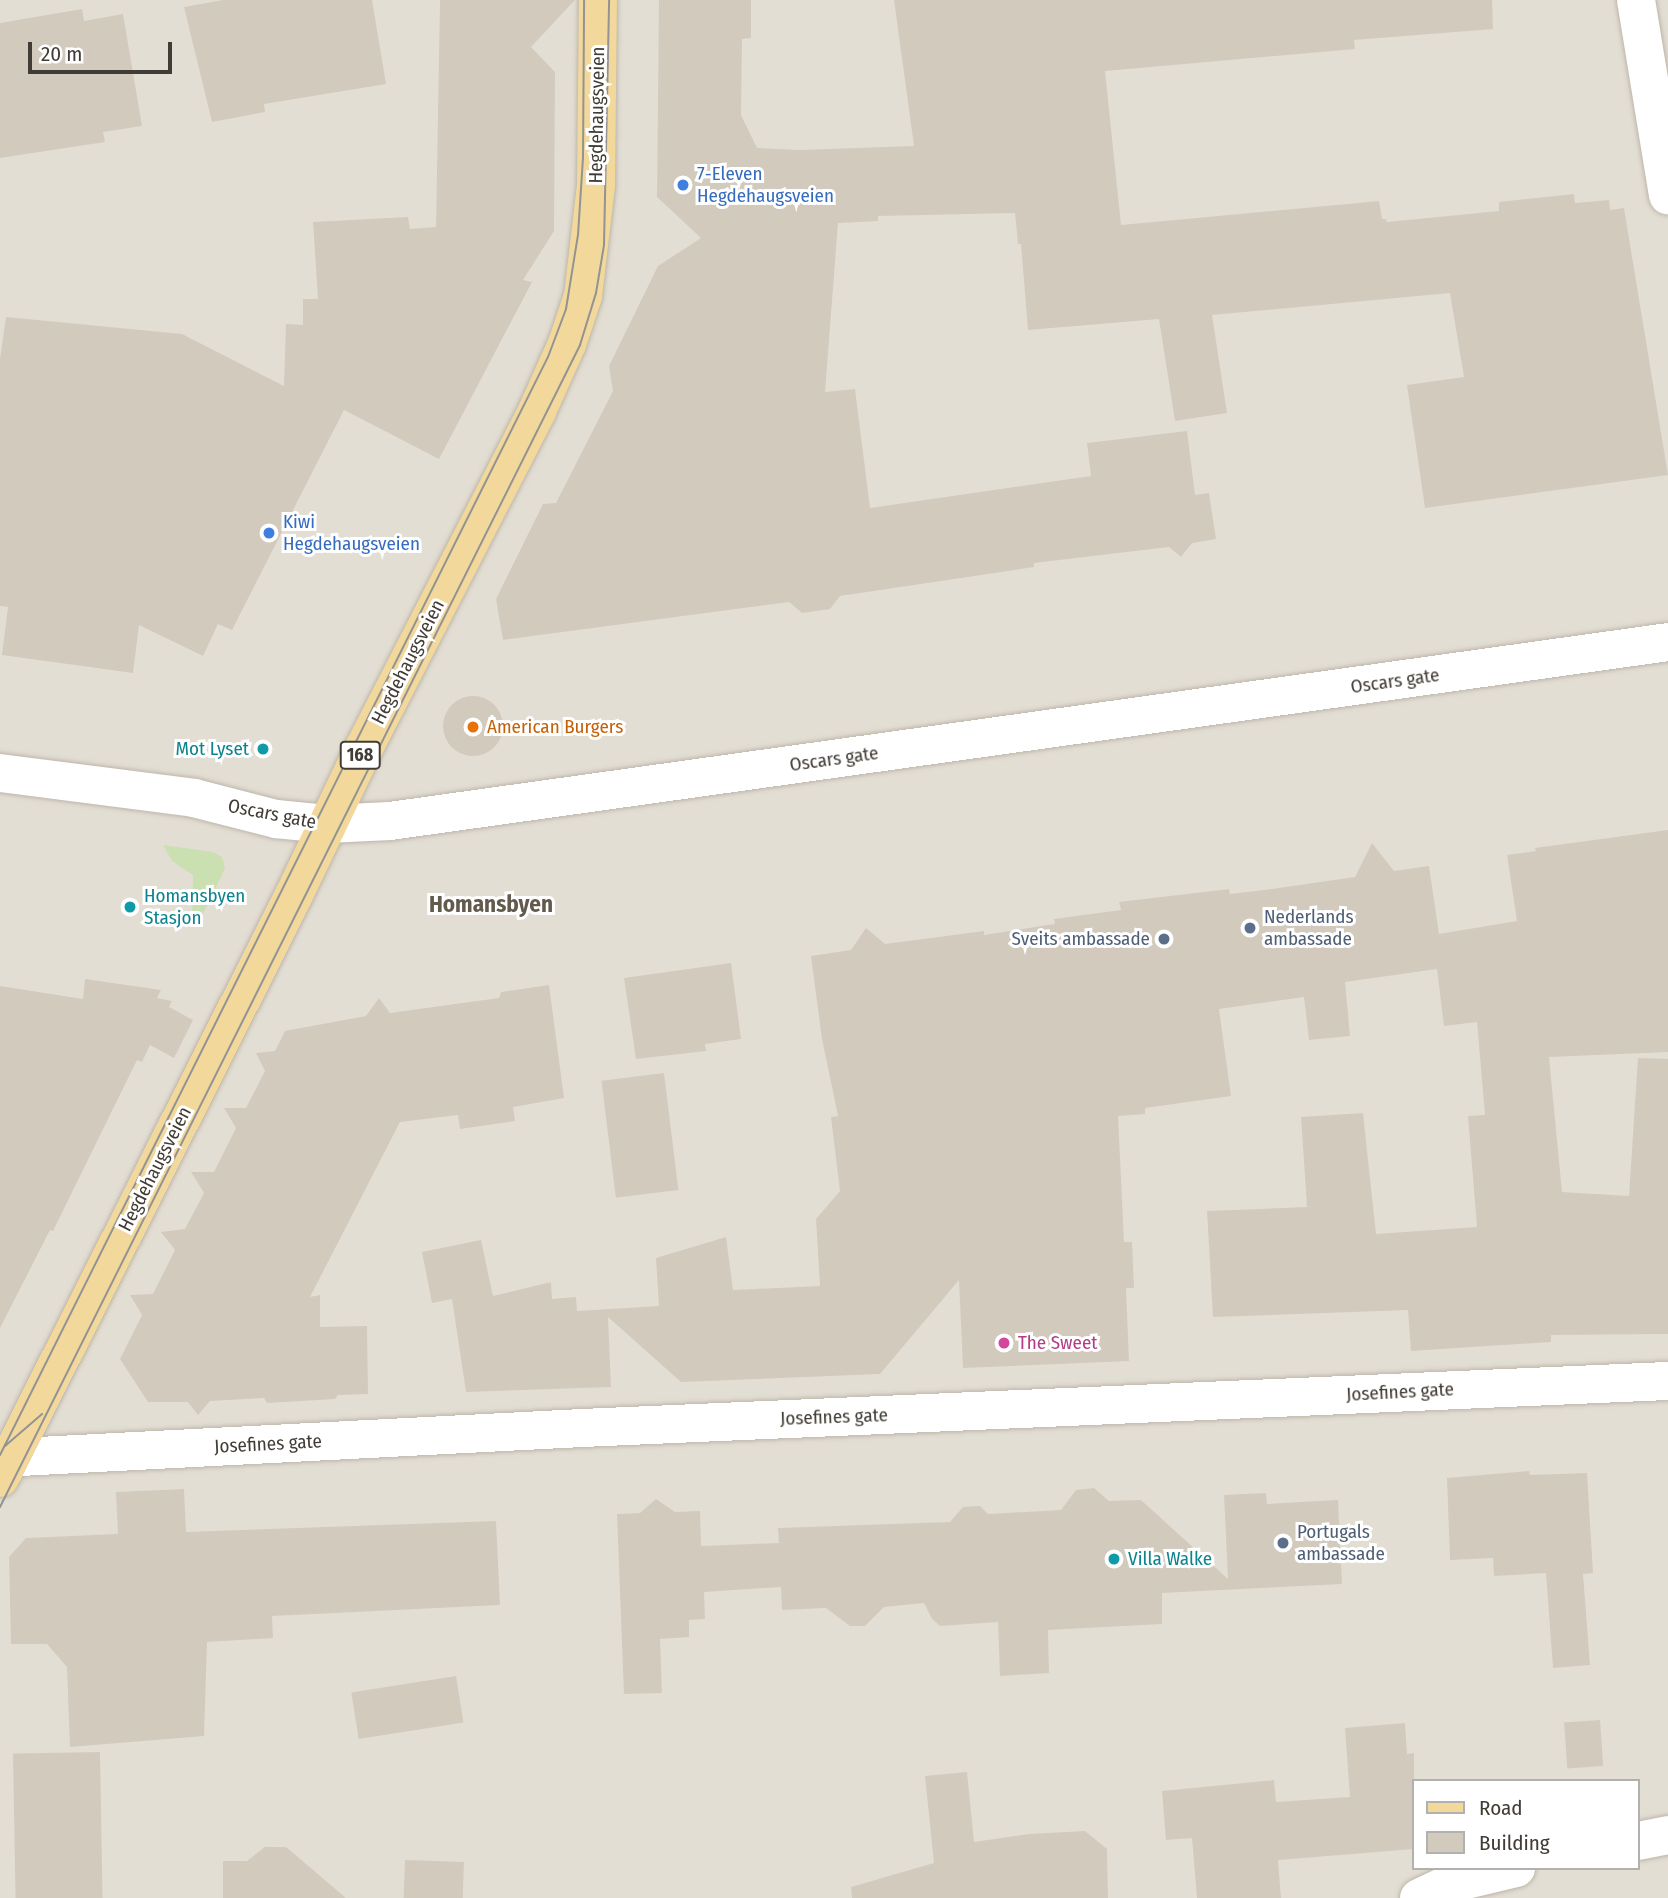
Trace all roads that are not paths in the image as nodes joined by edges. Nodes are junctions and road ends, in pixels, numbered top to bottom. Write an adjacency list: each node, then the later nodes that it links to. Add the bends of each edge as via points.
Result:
1 (598, 0): 6 (main road, Hegdehaugsveien / 168, via 596,185 583,296 537,411)
2 (1636, 0): 3 (street)
3 (1668, 195)
4 (1668, 642): 6 (street, Oscars gate, via 390,821)
5 (0, 773): 6 (street, Oscars gate, via 194,798 276,819)
6 (327, 824): 8 (main road, Hegdehaugsveien / 168)
7 (1668, 1381): 8 (street, Josefines gate, via 582,1428)
8 (4, 1464)
9 (1668, 1835): 10 (street)
10 (1640, 1841)
11 (1508, 1870): 12 (street, via 1450,1884)
12 (1419, 1898)

